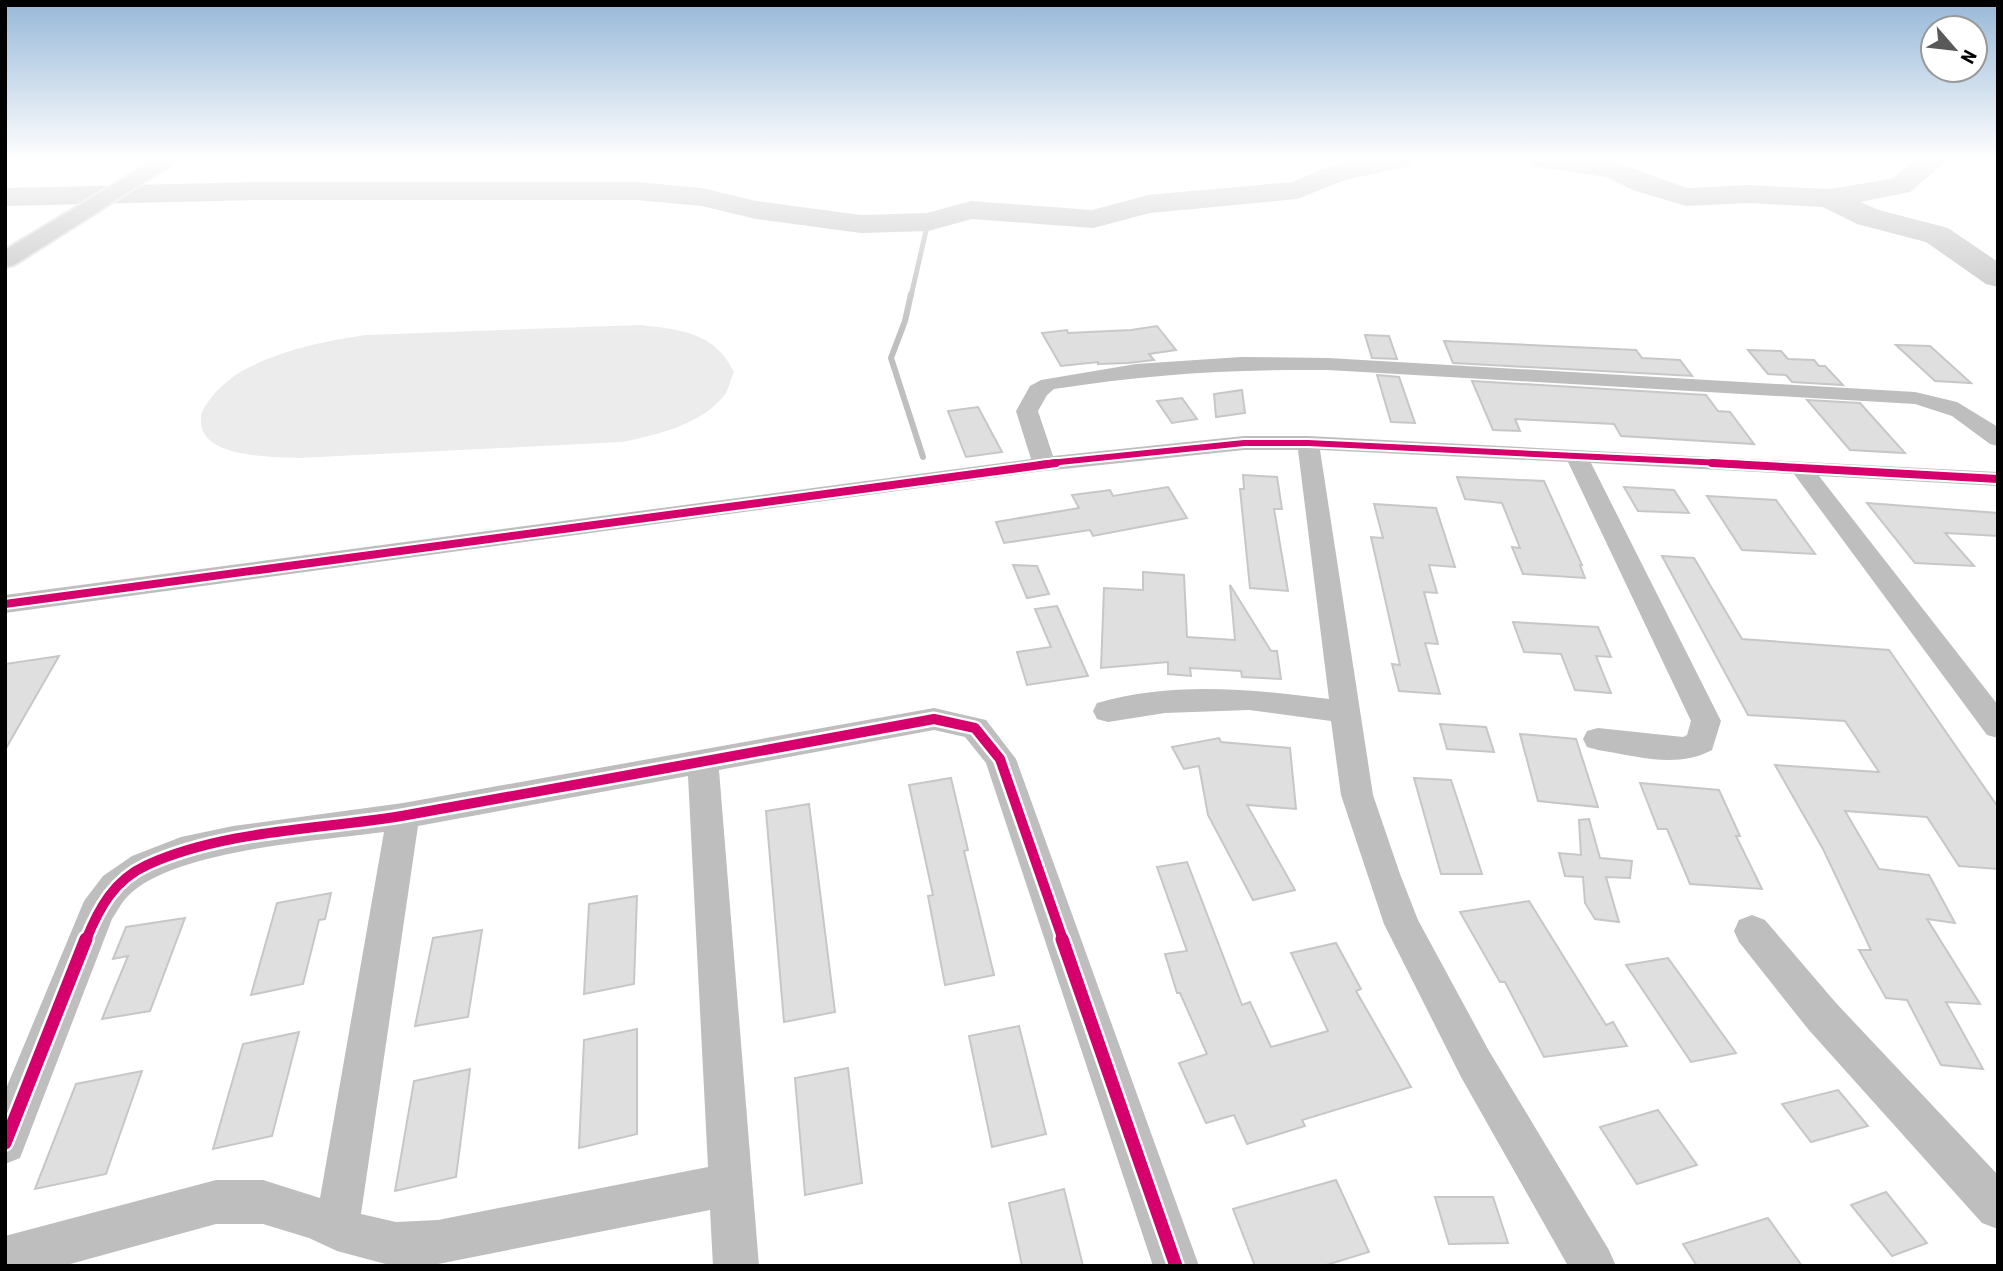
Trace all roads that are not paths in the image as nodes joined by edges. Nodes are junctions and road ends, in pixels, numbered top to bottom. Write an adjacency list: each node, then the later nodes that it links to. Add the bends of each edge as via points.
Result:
1 (72, 219): 2 (main road)
2 (5, 260)
3 (1998, 439): 6 (street, via 1966,413 1914,398 1341,364 1241,363 1136,370 1048,384 1038,391 1027,411)
4 (1308, 443): 5 (street); 6 (street, via 1194,446); 11 (street)
5 (1576, 455): 7 (street); 13 (street, via 1706,722 1702,743 1688,749)
6 (1044, 464): 9 (street)
7 (1801, 468): 8 (street); 12 (street)
8 (1998, 479)
9 (5, 604)
10 (1108, 711): 11 (street, via 1165,702 1249,699)
11 (1346, 712): 24 (street, via 1357,795 1402,924 1475,1064)
12 (1998, 727)
13 (1598, 739)
14 (703, 762): 15 (street); 18 (street); 23 (street, via 934,719 975,728 1000,759)
15 (404, 816): 17 (street, via 181,851 144,866 115,886 97,912); 20 (street)
16 (1752, 931): 19 (street, via 1822,1016)
17 (5, 1143)
18 (730, 1184): 20 (street, via 438,1242 396,1244); 22 (street)
19 (1998, 1207)
20 (337, 1229): 21 (street, via 263,1202 216,1202)
21 (5, 1259)
22 (736, 1266)
23 (1176, 1266)
24 (1593, 1266)

